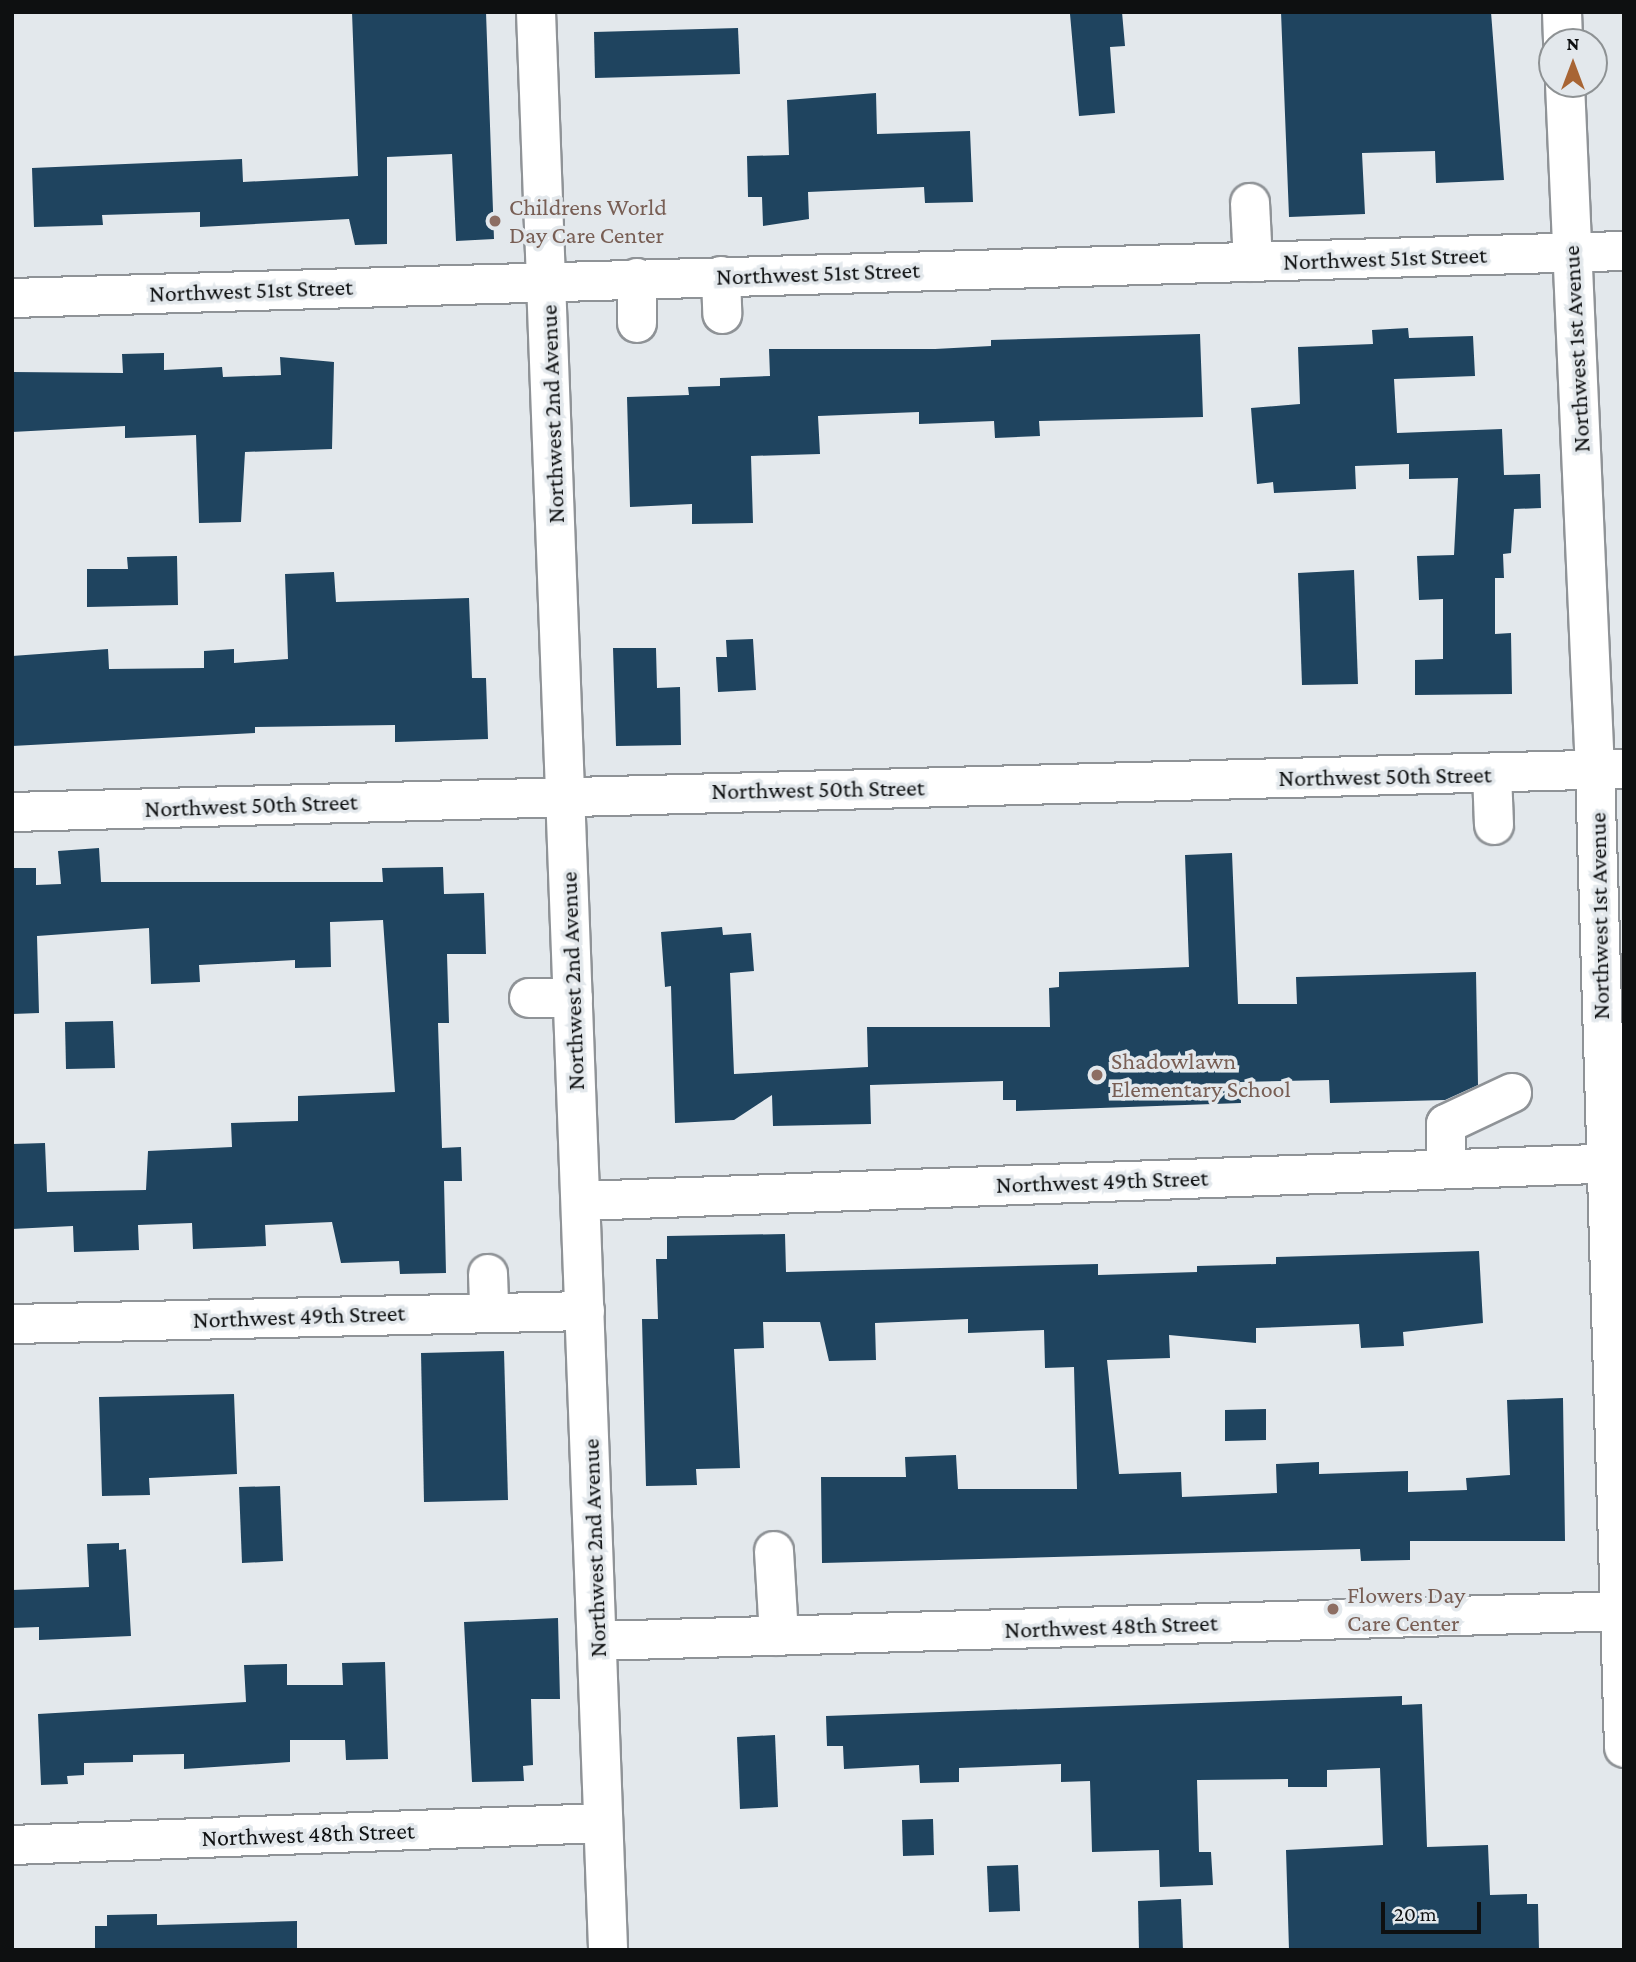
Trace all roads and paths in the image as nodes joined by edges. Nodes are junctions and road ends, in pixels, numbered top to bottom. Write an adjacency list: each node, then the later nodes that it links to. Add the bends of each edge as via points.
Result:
1 (536, 12): 9 (street, Northwest 2nd Avenue)
2 (1566, 98): 5 (street, Northwest 1st Avenue)
3 (1250, 203): 6 (street)
4 (1624, 251): 5 (street, Northwest 51st Street)
5 (1572, 253): 6 (street, Northwest 51st Street); 13 (street, Northwest 1st Avenue)
6 (1254, 262): 7 (street, Northwest 51st Street)
7 (721, 276): 8 (street, Northwest 51st Street); 11 (street)
8 (637, 278): 9 (street, Northwest 51st Street); 12 (street)
9 (547, 281): 10 (street, Northwest 51st Street); 15 (street, Northwest 2nd Avenue)
10 (12, 298)
11 (722, 314)
12 (637, 323)
13 (1610, 770): 14 (street, Northwest 50th Street); 21 (street, Northwest 1st Avenue)
14 (1492, 773): 15 (street, Northwest 50th Street); 17 (street)
15 (565, 795): 16 (street, Northwest 50th Street); 19 (street, Northwest 2nd Avenue)
16 (12, 812)
17 (1494, 825)
18 (528, 998): 19 (street)
19 (573, 998): 23 (street, Northwest 2nd Avenue)
20 (1512, 1093): 22 (street, via 1446,1124)
21 (1615, 1163): 22 (street, Northwest 49th Street); 27 (street, Northwest 1st Avenue)
22 (1446, 1168): 23 (street, Northwest 49th Street)
23 (581, 1201): 24 (street, Northwest 2nd Avenue)
24 (585, 1311): 25 (street, Northwest 49th Street, via 488,1292); 29 (street, Northwest 2nd Avenue)
25 (12, 1324)
26 (774, 1551): 28 (street)
27 (1622, 1611): 28 (street, Northwest 48th Street); 30 (street, Northwest 1st Avenue)
28 (779, 1636): 29 (street, Northwest 48th Street)
29 (597, 1641): 31 (street, Northwest 2nd Avenue)
30 (1624, 1748)
31 (603, 1823): 32 (street, Northwest 48th Street); 33 (street, Northwest 2nd Avenue)
32 (12, 1845)
33 (608, 1950)

